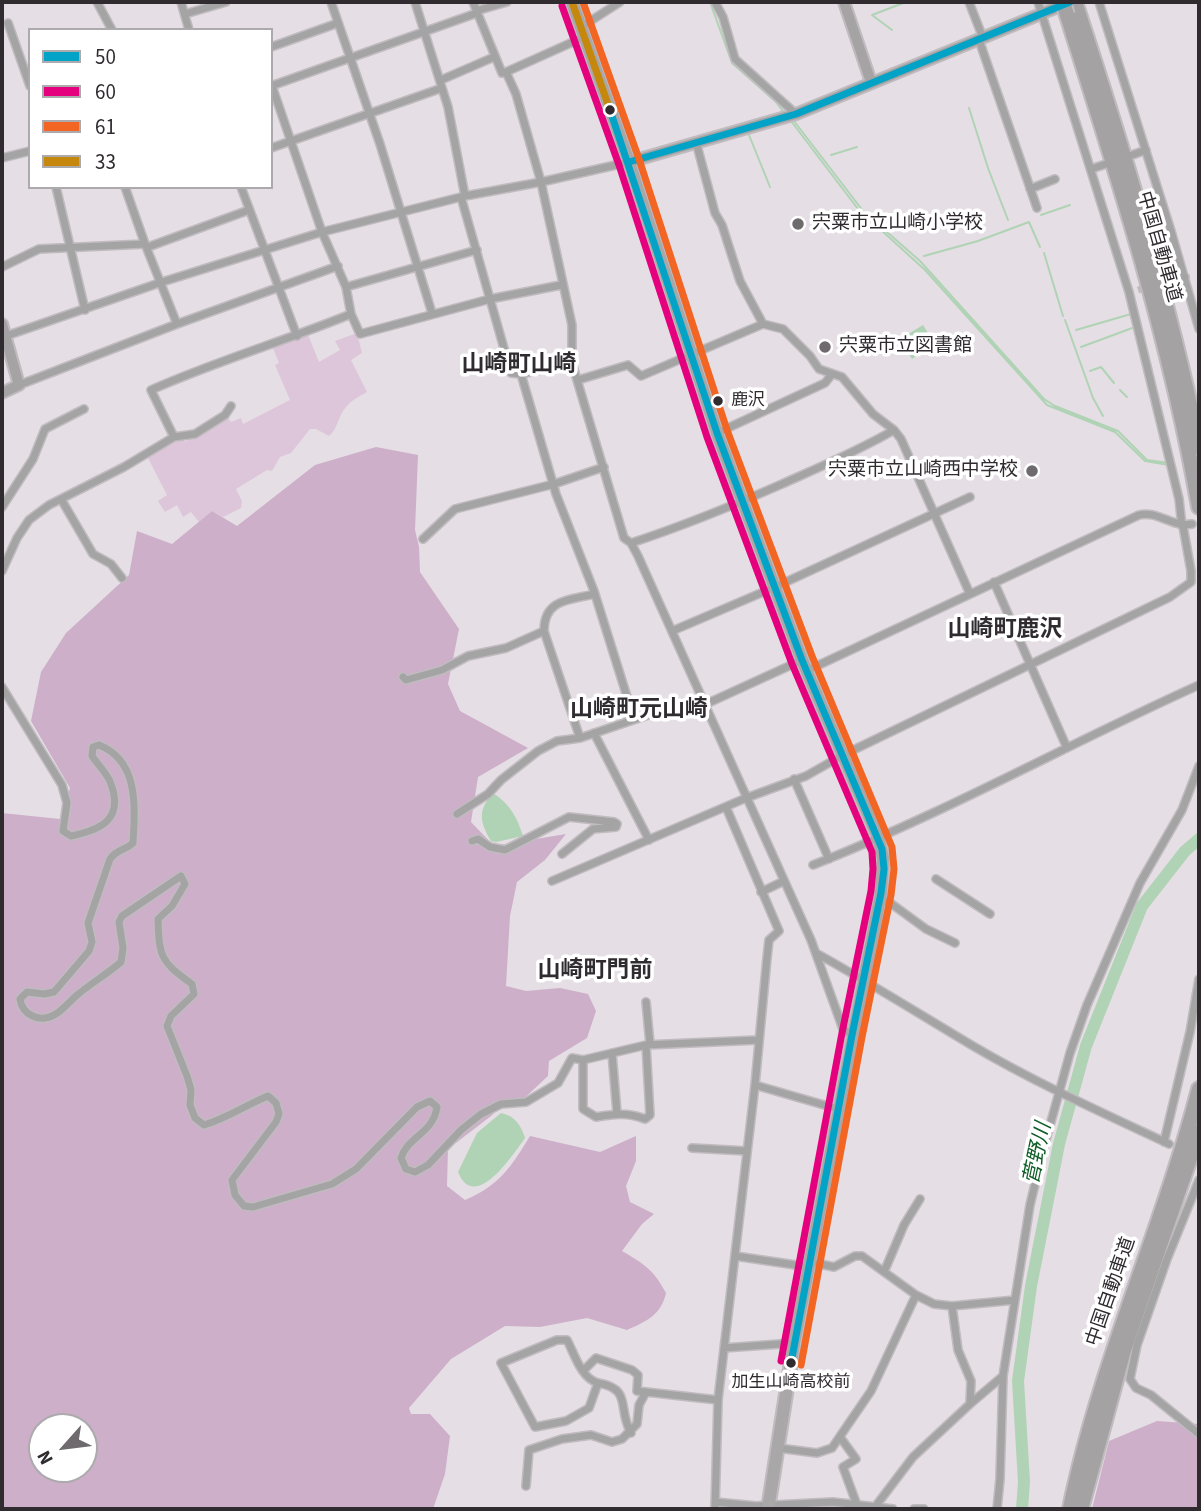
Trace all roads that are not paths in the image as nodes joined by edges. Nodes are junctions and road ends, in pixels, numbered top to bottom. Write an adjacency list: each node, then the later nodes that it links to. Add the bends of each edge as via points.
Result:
1 (97, 2): 21 (street)
2 (181, 2): 18 (street)
3 (226, 2): 18 (street)
4 (333, 2): 20 (street)
5 (415, 2): 23 (street)
6 (473, 2): 16 (street)
7 (507, 2): 16 (street)
8 (572, 2): 24 (main road)
9 (620, 2): 24 (street)
10 (715, 2): 36 (street, via 735,59)
11 (844, 2): 31 (street)
12 (969, 2): 25 (street)
13 (1038, 2): 17 (street)
14 (1100, 2): 40 (street)
15 (1070, 6): 17 (street); 95 (highway, 中国自動車道, via 1124,158 1158,275); 101 (highway, 中国自動車道, via 1165,342)
16 (476, 12): 23 (street); 27 (street)
17 (1043, 13): 25 (street); 46 (street)
18 (185, 14): 22 (street)
19 (8, 23): 30 (street)
20 (338, 23): 26 (street); 28 (street)
21 (111, 28)
22 (188, 28)
23 (425, 32): 28 (street); 32 (street)
24 (583, 32): 29 (street); 44 (main road)
25 (981, 39): 31 (street); 52 (street)
26 (273, 46)
27 (494, 57): 29 (street, via 502,73); 32 (street)
28 (349, 58): 33 (street); 35 (street)
29 (506, 72): 48 (street)
30 (28, 80)
31 (871, 82): 36 (street)
32 (441, 84): 35 (street); 53 (street)
33 (273, 86)
34 (273, 89): 37 (street)
35 (369, 113): 37 (street); 56 (street)
36 (796, 114): 38 (street)
37 (291, 142): 39 (street); 57 (street)
38 (696, 142): 44 (street); 79 (street, via 740,281)
39 (273, 147)
40 (1146, 150): 42 (street); 65 (street)
41 (28, 151): 43 (street)
42 (1132, 155)
43 (2, 159)
44 (629, 162): 48 (street); 83 (main road)
45 (1106, 164): 46 (street)
46 (1091, 169): 72 (street)
47 (1055, 179): 52 (street)
48 (541, 182): 53 (street); 68 (street)
49 (56, 189): 59 (street)
50 (126, 189): 58 (street)
51 (242, 189): 55 (street)
52 (1030, 189): 54 (street)
53 (463, 196): 56 (street); 61 (street)
54 (1037, 208)
55 (249, 210): 58 (street); 60 (street)
56 (402, 212): 57 (street); 64 (street)
57 (322, 232): 60 (street); 62 (street)
58 (146, 246): 59 (street); 67 (street)
59 (69, 247): 63 (street, via 40,249); 74 (street)
60 (265, 248): 67 (street); 69 (street)
61 (477, 250): 64 (street); 73 (street)
62 (338, 266): 69 (street); 70 (street)
63 (2, 267)
64 (419, 267): 70 (street); 75 (street)
65 (1185, 277): 66 (street); 80 (street)
66 (1172, 280)
67 (162, 282): 74 (street); 78 (street)
68 (561, 285): 73 (street); 84 (street, via 572,325)
69 (280, 287): 78 (street); 81 (street)
70 (346, 288): 76 (street)
71 (1138, 290): 72 (street)
72 (1129, 292): 105 (street)
73 (490, 299): 75 (street); 85 (street, via 511,373)
74 (85, 310): 82 (street)
75 (432, 313): 76 (street, via 360,334)
76 (351, 314): 81 (street)
77 (2, 324): 82 (street)
78 (177, 324): 88 (street)
79 (763, 324): 83 (street); 86 (street, via 783,329 819,369)
80 (1199, 329)
81 (298, 336): 94 (street, via 151,390)
82 (4, 337): 88 (street)
83 (690, 356): 87 (street, via 641,376 628,365); 93 (main road)
84 (572, 363): 85 (street); 87 (street)
85 (521, 374): 97 (street)
86 (832, 374): 92 (street, via 842,377 873,414); 93 (street, via 825,383)
87 (578, 380): 96 (street)
88 (19, 386): 89 (street)
89 (2, 393)
90 (231, 406): 94 (street, via 195,434)
91 (84, 409): 102 (street, via 45,429 33,459)
92 (894, 430): 100 (street, via 863,449); 103 (street)
93 (717, 433): 100 (main road)
94 (174, 437): 99 (street)
95 (1199, 447)
96 (604, 467): 97 (street); 107 (street, via 624,538)
97 (554, 484): 106 (street, via 455,509); 112 (street)
98 (970, 497): 103 (street)
99 (61, 499): 108 (street, via 29,520); 109 (street, via 93,554 111,564)
100 (744, 501): 107 (street); 111 (main road)
101 (1199, 507)
102 (2, 508)
103 (935, 513): 111 (street); 113 (street)
104 (1192, 524): 105 (street)
105 (1183, 526): 110 (street, via 1144,513); 116 (street, via 1191,582 1170,597)
106 (423, 539)
107 (631, 543): 115 (street)
108 (2, 572)
109 (122, 578)
110 (994, 582): 113 (street); 116 (street)
111 (775, 587): 115 (street); 117 (main road)
112 (595, 594): 114 (street, via 556,603 544,620); 123 (street)
113 (970, 594): 117 (street)
114 (544, 631): 118 (street, via 506,648 468,656 429,675); 125 (street)
115 (672, 631): 121 (street)
116 (1029, 664): 126 (street); 127 (street)
117 (804, 666): 122 (street); 127 (main road)
118 (403, 677)
119 (1199, 685): 126 (street)
120 (2, 687): 154 (street, via 62,785 64,831 71,836 88,832 104,825 113,814 111,783 92,756 93,747 111,749 120,758 130,775 135,807 133,843 110,859 88,923 89,951 54,992 27,992 20,999 21,1006 39,1019 53,1016 108,973 121,962 122,916 181,876 185,884 179,898 158,919 159,949 174,972 192,984 194,993 170,1016 167,1026 187,1076 195,1118 204,1125 225,1119 268,1096 279,1114 232,1180 235,1195 244,1206 332,1184 356,1169 417,1107 430,1101 437,1107 435,1118 404,1149 401,1158 406,1169 415,1172 481,1114 501,1104 526,1102 558,1083 572,1058)
121 (701, 696): 122 (street); 123 (street)
122 (706, 704): 130 (street)
123 (634, 719): 124 (street)
124 (594, 733): 125 (street); 134 (street)
125 (580, 738): 132 (street, via 557,741 538,751)
126 (1067, 748): 133 (street)
127 (843, 755): 129 (street); 133 (main road)
128 (1199, 771): 157 (street, via 1140,883 1098,979)
129 (794, 779): 130 (street); 137 (street)
130 (746, 798): 131 (street); 141 (street)
131 (726, 807): 134 (street); 142 (street)
132 (457, 814)
133 (878, 837): 137 (street); 143 (main road, via 884,869)
134 (649, 840): 140 (street)
135 (472, 841): 136 (street, via 478,839 505,850 569,817 617,824 593,828)
136 (562, 854)
137 (829, 859): 138 (street)
138 (813, 865)
139 (936, 878): 144 (street)
140 (552, 881)
141 (784, 881): 142 (street); 146 (street)
142 (761, 892): 151 (street, via 779,931 769,940)
143 (880, 901): 145 (street, via 889,902); 147 (main road)
144 (990, 914)
145 (955, 943)
146 (816, 953): 147 (street); 150 (street, via 844,1029)
147 (864, 979): 150 (main road); 157 (street, via 974,1047)
148 (1199, 979): 157 (street, via 1166,1143)
149 (646, 1002): 152 (street)
150 (852, 1035): 158 (main road)
151 (758, 1041): 152 (street); 155 (street)
152 (648, 1044): 153 (street); 159 (street, via 650,1115 645,1119)
153 (612, 1053): 154 (street); 159 (street)
154 (583, 1060): 159 (street, via 583,1109 596,1117)
155 (755, 1085): 158 (street); 162 (street)
156 (1199, 1089): 192 (highway, 中国自動車道, via 1110,1358)
157 (1059, 1092): 169 (street, via 1030,1205)
158 (838, 1109): 166 (main road)
159 (617, 1113)
160 (1199, 1132): 193 (highway, 中国自動車道, via 1124,1350)
161 (692, 1148): 162 (street)
162 (747, 1151): 165 (street)
163 (1199, 1180): 180 (street, via 1137,1345 1130,1380)
164 (920, 1199): 167 (street)
165 (735, 1256): 166 (street); 172 (street)
166 (810, 1265): 167 (street, via 834,1267 862,1256); 171 (main road)
167 (884, 1272): 168 (street)
168 (916, 1295): 170 (street); 181 (street, via 871,1391)
169 (1015, 1300): 170 (street); 174 (street)
170 (952, 1306): 178 (street, via 958,1350 971,1381)
171 (794, 1343): 172 (street); 182 (main road)
172 (724, 1348): 177 (street)
173 (583, 1371): 175 (street); 175 (street, via 567,1340 501,1363 535,1427 566,1421 589,1408); 176 (street, via 596,1358 632,1370 638,1375 637,1391)
174 (1003, 1376): 178 (street); 191 (street)
175 (598, 1383): 179 (street, via 619,1392)
176 (646, 1392): 177 (street); 179 (street)
177 (718, 1400): 185 (street)
178 (970, 1404): 187 (street, via 913,1457)
179 (631, 1433): 183 (street, via 612,1442 591,1435 529,1450)
180 (1199, 1434)
181 (840, 1437): 182 (street, via 832,1448 817,1453); 184 (street, via 856,1459 843,1467)
182 (778, 1448): 186 (main road)
183 (526, 1486)
184 (857, 1505): 186 (street, via 833,1502); 187 (street)
185 (715, 1506): 186 (street)
186 (768, 1507)
187 (875, 1507): 188 (street)
188 (893, 1509)
189 (914, 1509): 190 (street)
190 (924, 1509)
191 (997, 1509)
192 (1070, 1509)
193 (1081, 1509)

